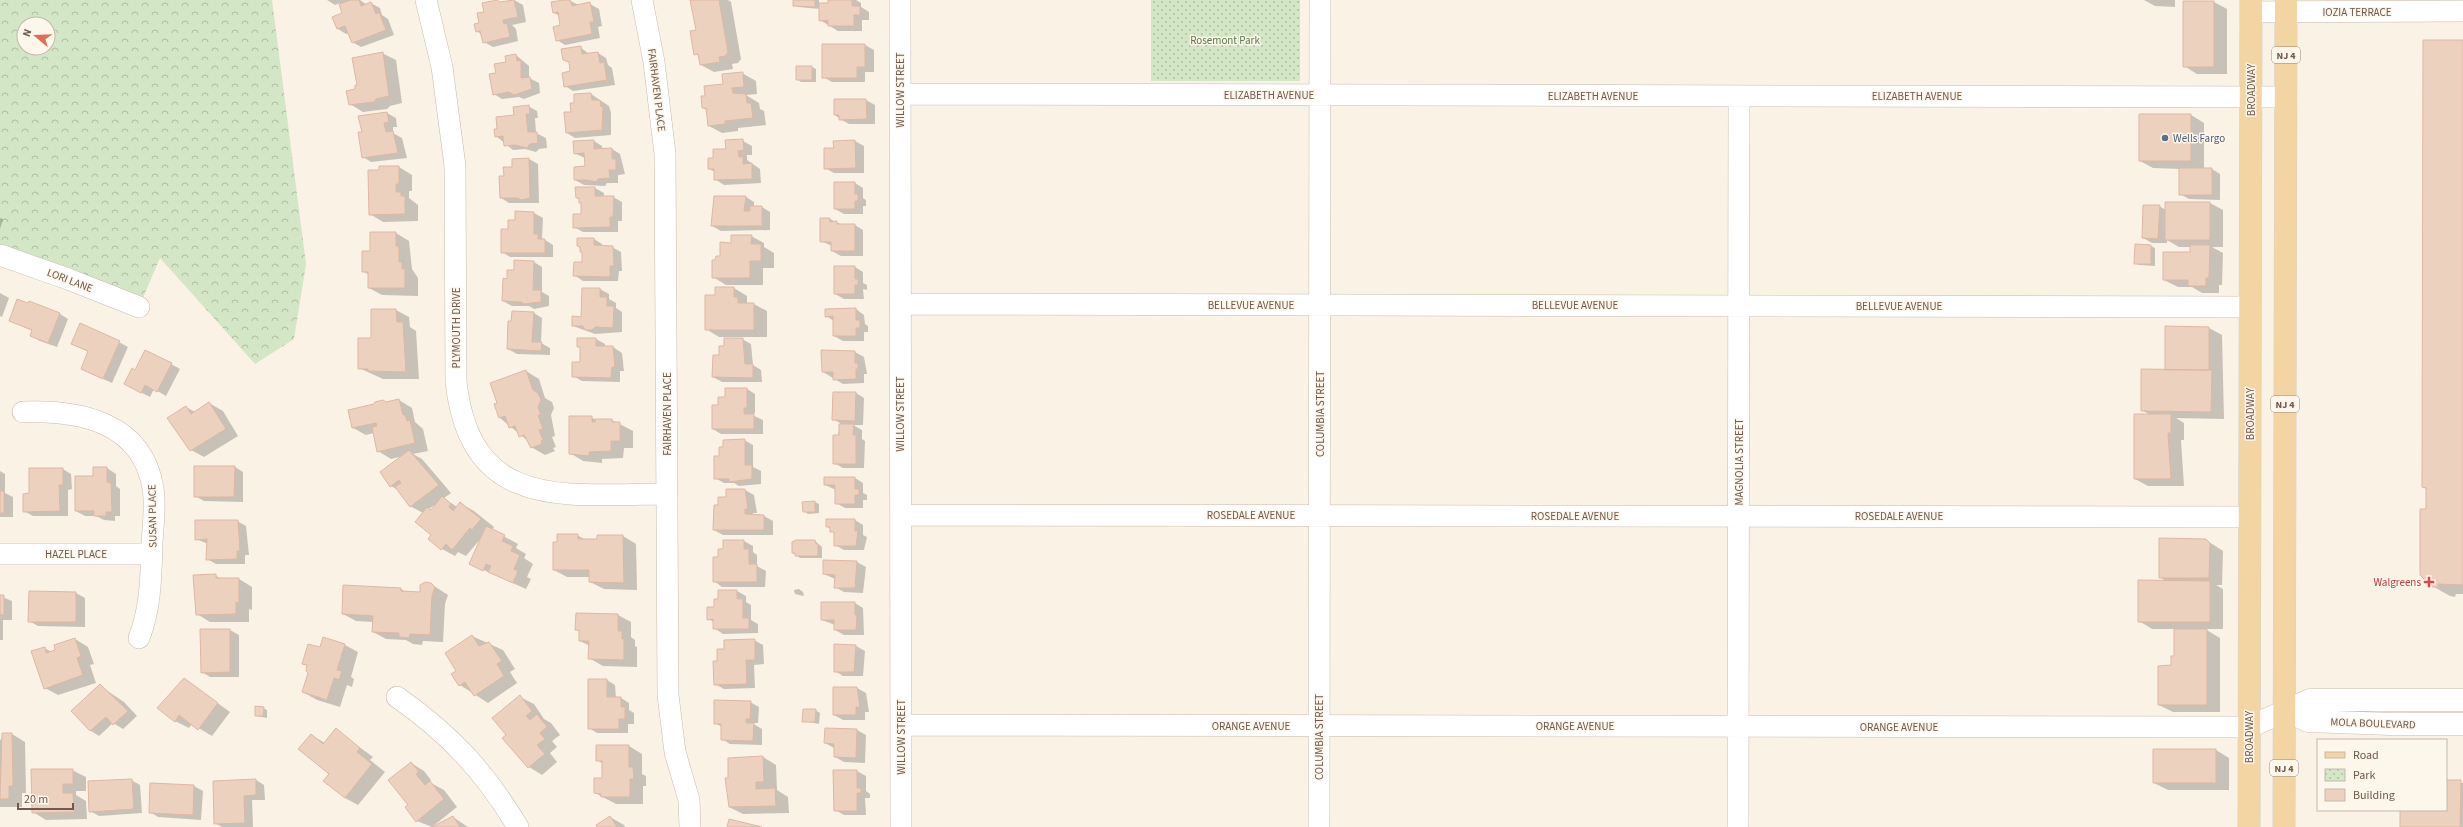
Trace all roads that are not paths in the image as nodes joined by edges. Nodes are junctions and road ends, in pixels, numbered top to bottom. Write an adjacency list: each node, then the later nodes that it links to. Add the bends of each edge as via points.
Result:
1 (426, 0): 20 (street, PLYMOUTH DRIVE, via 442,67 455,166 456,382 459,406 466,428 477,449 490,465 508,479 525,487 563,494)
2 (642, 0): 20 (street, FAIRHAVEN PLACE, via 654,62 665,154)
3 (900, 0): 8 (street, WILLOW STREET)
4 (1320, 0): 9 (street, COLUMBIA STREET)
5 (2251, 6): 6 (street, IOZIA TERRACE); 11 (main road, BROADWAY)
6 (2286, 6): 7 (street, IOZIA TERRACE); 12 (main road, NJ 4)
7 (2463, 11)
8 (900, 94): 9 (street, ELIZABETH AVENUE); 14 (street, WILLOW STREET)
9 (1320, 95): 10 (street, ELIZABETH AVENUE); 15 (street, COLUMBIA STREET)
10 (1740, 96): 11 (street, ELIZABETH AVENUE); 16 (street, MAGNOLIA STREET)
11 (2251, 97): 12 (street, ELIZABETH AVENUE); 18 (main road, BROADWAY)
12 (2286, 97): 30 (main road, NJ 4)
13 (0, 255): 17 (street, LORI LANE)
14 (900, 304): 15 (street, BELLEVUE AVENUE); 21 (street, WILLOW STREET)
15 (1320, 305): 16 (street, BELLEVUE AVENUE); 22 (street, COLUMBIA STREET)
16 (1739, 306): 18 (street, BELLEVUE AVENUE); 23 (street, MAGNOLIA STREET)
17 (139, 307)
18 (2250, 307): 24 (main road, BROADWAY)
19 (23, 412): 26 (street, SUSAN PLACE, via 71,414 110,426 128,438 149,470 154,489)
20 (667, 494): 37 (street, FAIRHAVEN PLACE, via 668,695 675,752 689,800)
21 (900, 515): 22 (street, ROSEDALE AVENUE); 32 (street, WILLOW STREET)
22 (1320, 515): 23 (street, ROSEDALE AVENUE); 33 (street, COLUMBIA STREET)
23 (1739, 516): 24 (street, ROSEDALE AVENUE); 34 (street, MAGNOLIA STREET)
24 (2250, 517): 35 (main road, BROADWAY)
25 (0, 554): 26 (street, HAZEL PLACE)
26 (152, 554): 27 (street, SUSAN PLACE, via 149,608)
27 (139, 638)
28 (398, 697): 36 (street, via 444,732 466,754 485,777)
29 (2463, 700): 30 (street, MOLA BOULEVARD, via 2310,700)
30 (2284, 710): 31 (street, MOLA BOULEVARD, via 2308,721); 35 (street, MOLA BOULEVARD); 42 (main road, NJ 4)
31 (2463, 724)
32 (901, 725): 33 (street, ORANGE AVENUE); 38 (street, WILLOW STREET)
33 (1319, 726): 34 (street, ORANGE AVENUE); 39 (street, COLUMBIA STREET)
34 (1738, 726): 35 (street, ORANGE AVENUE); 40 (street, MAGNOLIA STREET)
35 (2249, 728): 41 (main road, BROADWAY)
36 (518, 827)
37 (690, 827)
38 (901, 827)
39 (1319, 827)
40 (1738, 827)
41 (2249, 827)
42 (2284, 827)

